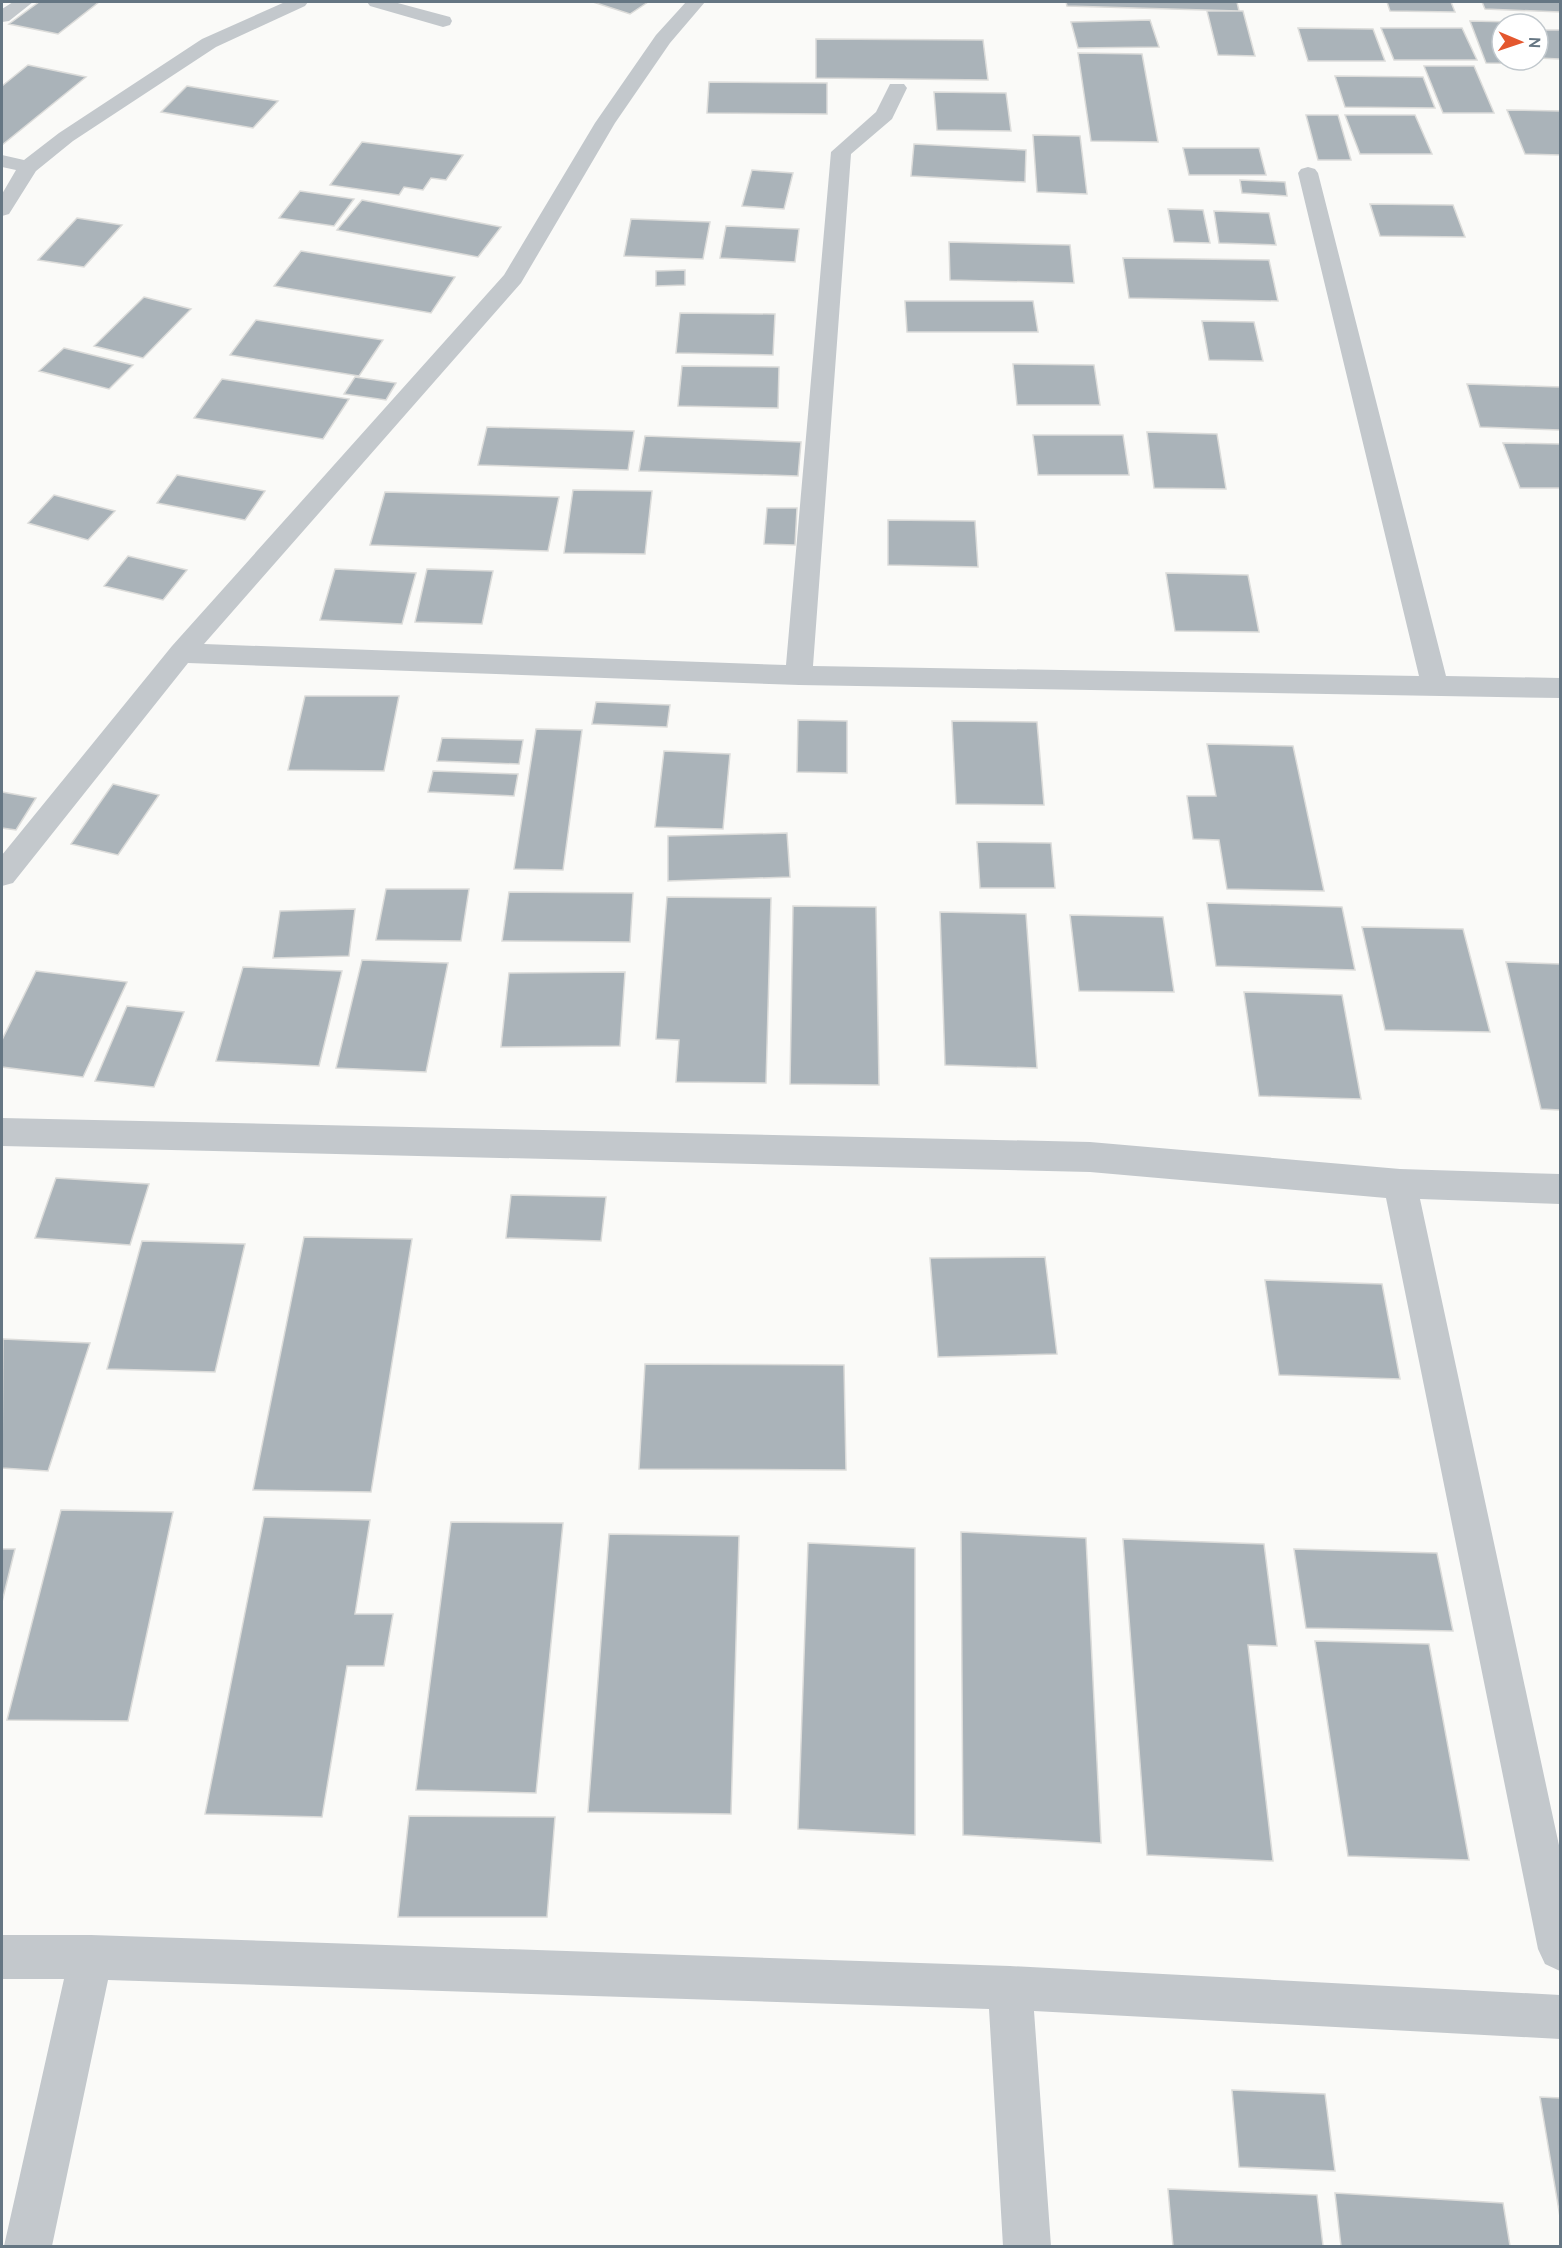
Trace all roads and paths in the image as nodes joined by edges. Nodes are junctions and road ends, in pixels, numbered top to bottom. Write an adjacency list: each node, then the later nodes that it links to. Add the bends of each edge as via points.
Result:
1 (24, 2): 5 (street)
2 (299, 2): 9 (street, via 208,43)
3 (376, 2): 6 (street)
4 (696, 2): 12 (street, via 663,39 605,123 513,278)
5 (2, 17)
6 (443, 21)
7 (897, 88): 13 (street, via 885,115 841,152)
8 (2, 161): 9 (street)
9 (28, 166): 11 (street)
10 (1308, 173): 14 (street)
11 (2, 210)
12 (181, 653): 13 (street); 16 (street)
13 (799, 675): 14 (street)
14 (1435, 685): 15 (street)
15 (1560, 688)
16 (2, 875)
17 (2, 1132): 18 (street, via 1090,1157)
18 (1400, 1184): 19 (street); 20 (street)
19 (1560, 1189)
20 (1560, 1948)
21 (91, 1957): 22 (street); 23 (street); 25 (street)
22 (2, 1958)
23 (1010, 1988): 24 (street); 26 (street)
24 (1560, 2017)
25 (28, 2247)
26 (1027, 2247)

